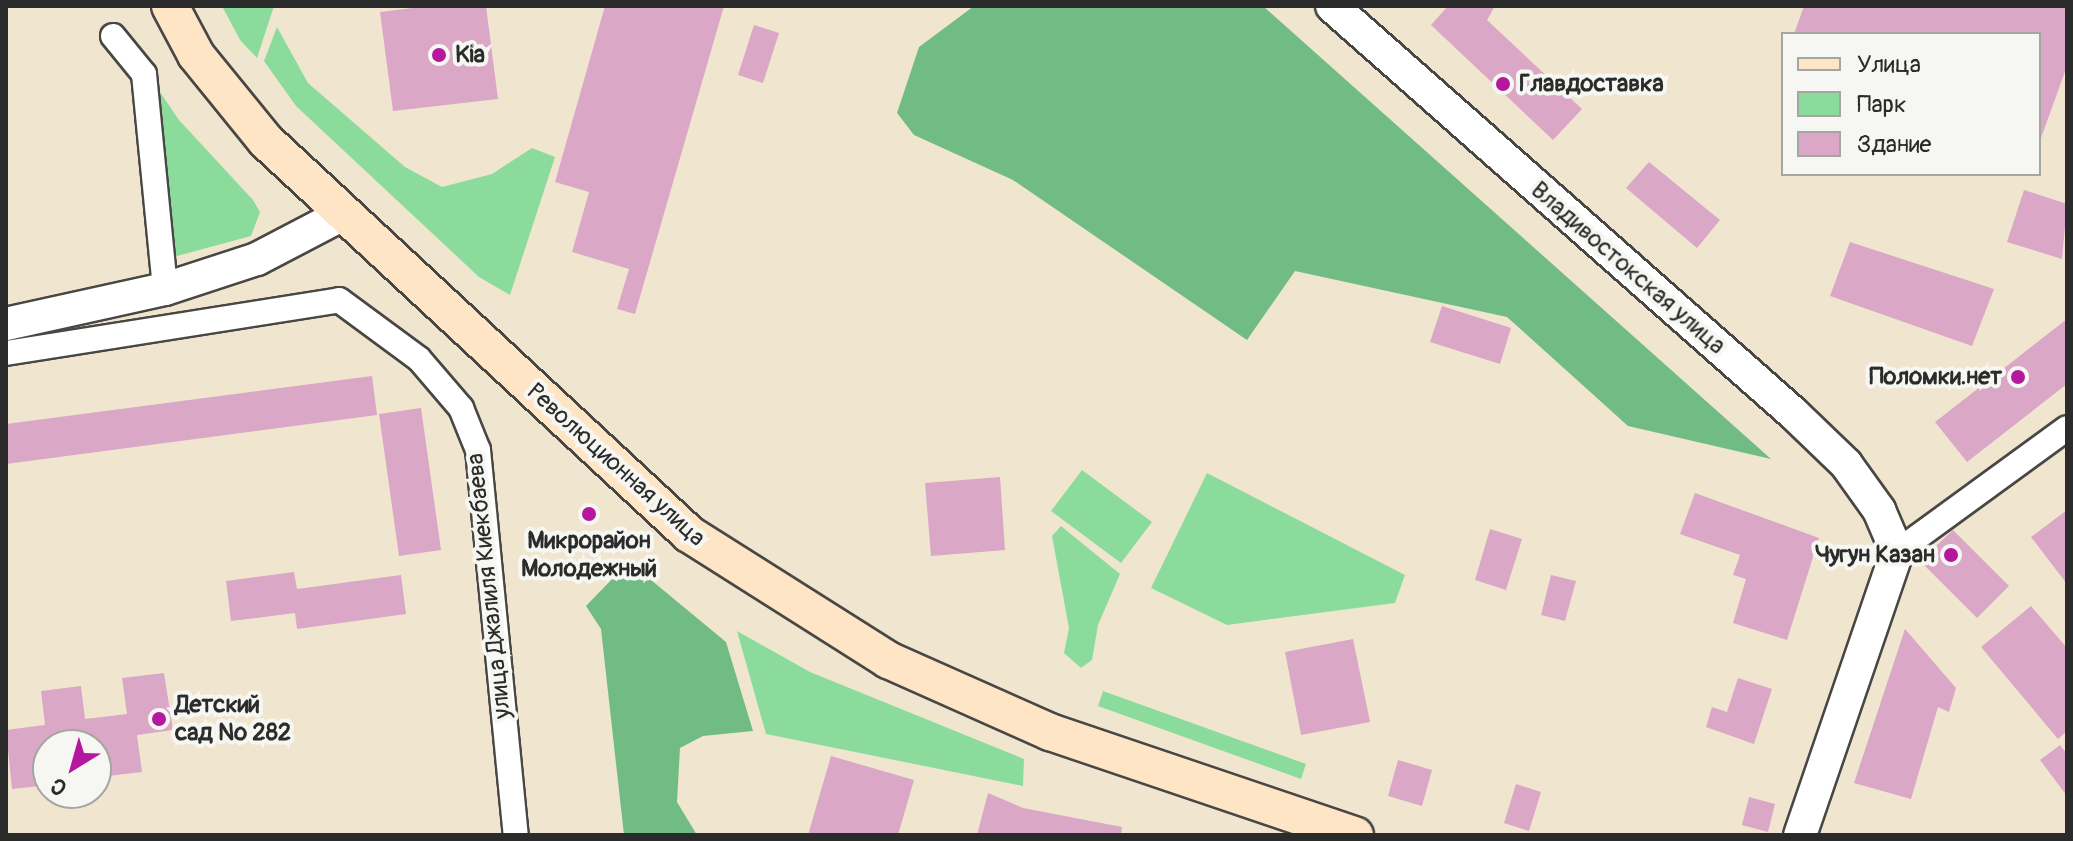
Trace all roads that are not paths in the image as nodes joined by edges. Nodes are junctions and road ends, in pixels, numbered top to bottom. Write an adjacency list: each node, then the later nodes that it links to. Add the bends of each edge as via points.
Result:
1 (170, 6): 4 (main road, Революционная улица, via 227,98)
2 (1332, 6): 9 (street, Владивостокская улица, via 1846,464 1879,510)
3 (113, 36): 5 (street, via 144,74)
4 (341, 215): 5 (street, via 257,259); 11 (main road, Революционная улица, via 689,534 768,588 888,660 1050,732)
5 (165, 289): 6 (street)
6 (6, 324)
7 (6, 353): 10 (street, улица Джалиля Киекбаева, via 339,300 419,359 461,408 478,450)
8 (2067, 428): 9 (street)
9 (1897, 552): 12 (street)
10 (516, 835)
11 (1355, 835)
12 (1800, 835)

